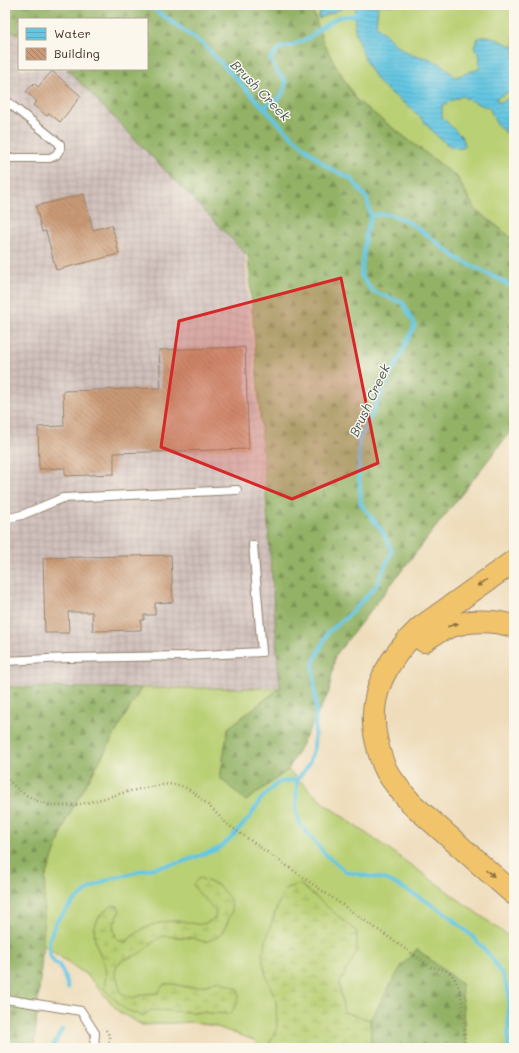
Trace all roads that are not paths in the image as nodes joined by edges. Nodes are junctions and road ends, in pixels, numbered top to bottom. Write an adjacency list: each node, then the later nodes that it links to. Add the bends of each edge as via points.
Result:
1 (5, 100): 2 (lane, via 60,144 60,150 50,158)
2 (5, 158)
3 (237, 490): 4 (lane, via 63,498 22,515)
4 (5, 519)
5 (253, 545): 8 (lane, via 262,652)
6 (514, 561): 10 (highway, one-way to 10, via 407,640 382,679 374,705 374,733 378,750 386,771 399,789 412,804)
7 (514, 626): 9 (highway, one-way to 7, via 412,787 401,773 393,758 389,742 386,710 388,694 401,665 432,634 445,627 482,620)
8 (5, 661)
9 (514, 875)
10 (514, 894)
11 (5, 999): 12 (lane, via 81,1011 95,1033)
12 (94, 1048)

